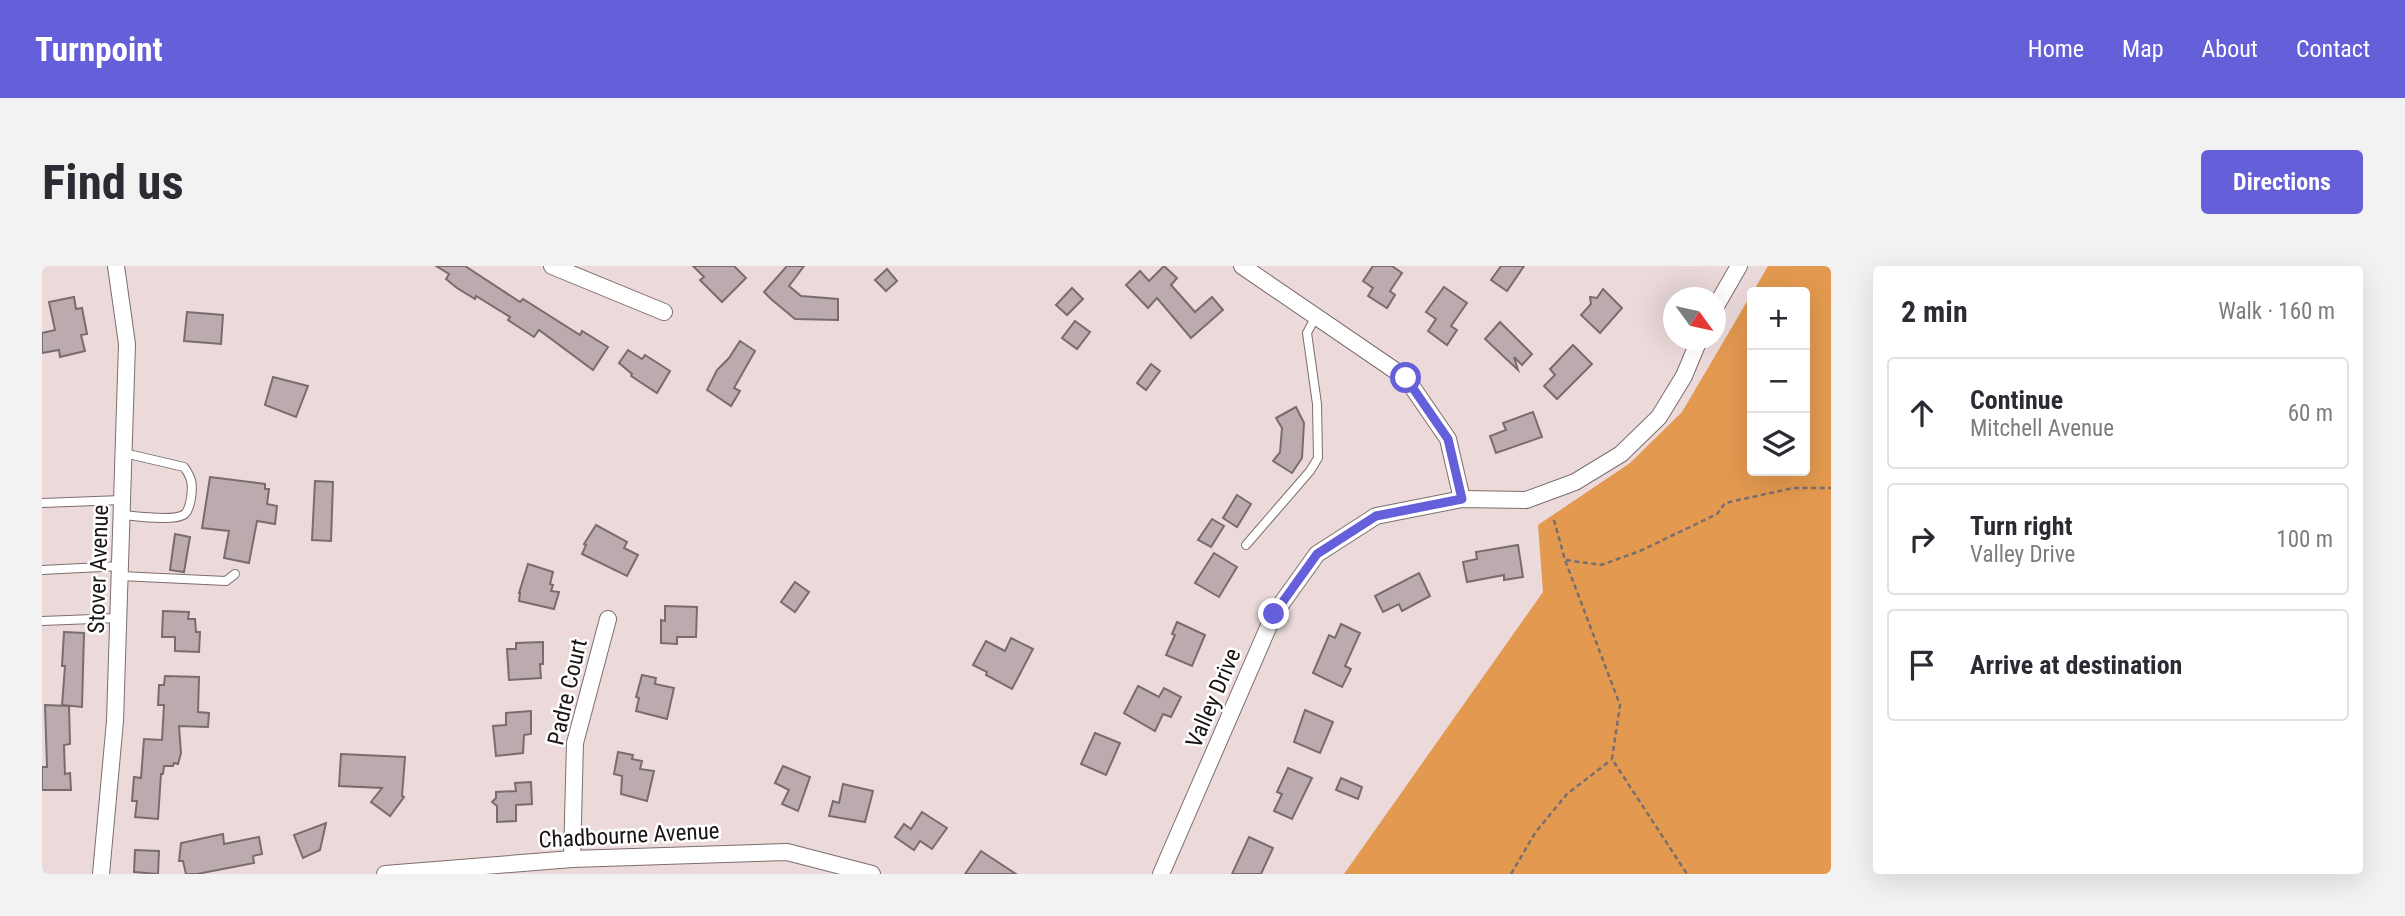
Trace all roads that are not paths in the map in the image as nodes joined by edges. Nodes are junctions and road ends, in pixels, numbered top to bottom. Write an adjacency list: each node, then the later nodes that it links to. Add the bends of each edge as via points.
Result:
1 (116, 266): 9 (street, Stover Avenue, via 127,344)
2 (552, 266): 6 (street)
3 (1242, 266): 7 (street)
4 (1739, 266): 5 (street)
5 (1726, 289)
6 (664, 312)
7 (1316, 316): 10 (street, via 1406,378 1448,439); 13 (lane, via 1307,333 1317,404 1318,458)
8 (1695, 350): 10 (street, Valley Drive, via 1659,417 1621,454 1575,482 1526,500)
9 (124, 453): 12 (street, Stover Avenue); 12 (lane, via 184,467 192,488 189,507 175,518)
10 (1462, 499): 24 (street, Valley Drive, via 1376,516 1317,554 1274,614)
11 (42, 503): 12 (lane)
12 (122, 508): 15 (street, Stover Avenue)
13 (1246, 545)
14 (42, 570): 15 (lane)
15 (120, 571): 16 (lane, via 226,581); 17 (street, Stover Avenue)
16 (235, 574)
17 (119, 618): 19 (lane); 21 (street, Stover Avenue)
18 (608, 620): 20 (street, Padre Court, via 575,743)
19 (42, 621)
20 (572, 859): 22 (street, Chadbourne Avenue); 23 (street, Chadbourne Avenue, via 787,852)
21 (101, 874)
22 (385, 874)
23 (872, 874)
24 (1161, 874)

